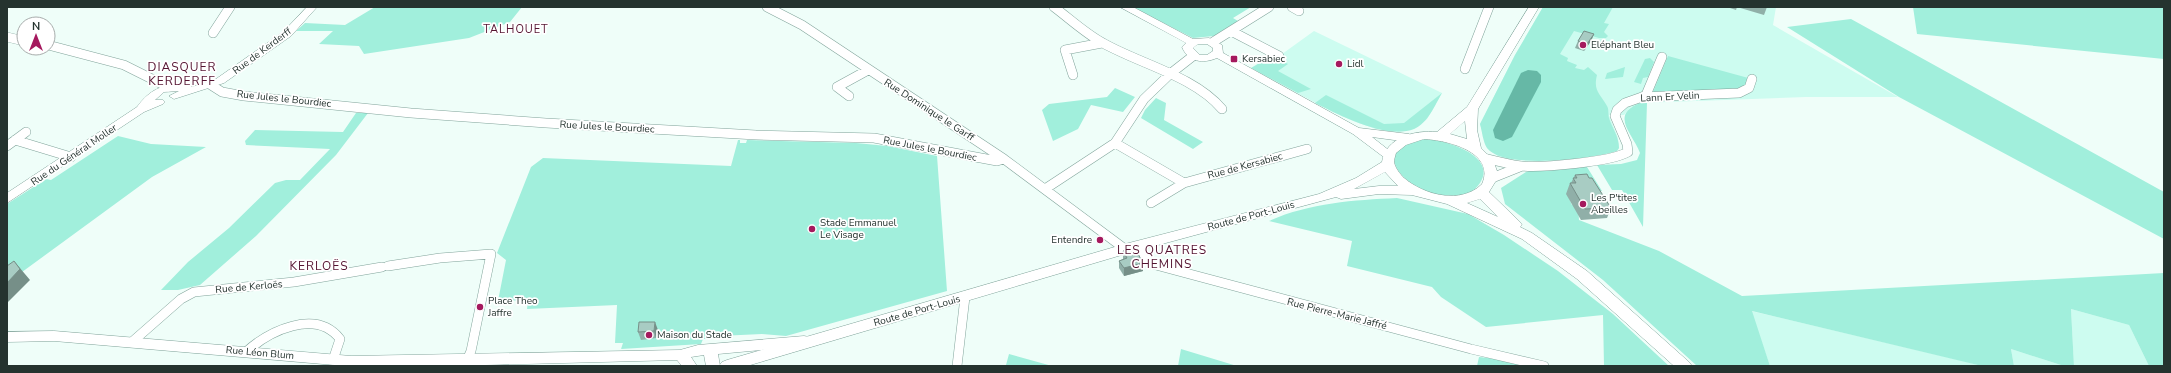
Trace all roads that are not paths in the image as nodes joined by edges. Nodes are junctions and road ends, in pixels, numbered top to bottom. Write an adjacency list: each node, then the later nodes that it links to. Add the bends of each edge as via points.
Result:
1 (230, 7): 10 (street)
2 (312, 7): 24 (street, Rue de Kerderff, via 287,34 244,66)
3 (767, 7): 20 (street, Rue Dominique le Garff, via 802,25)
4 (1054, 7): 13 (street)
5 (1125, 7): 11 (street)
6 (1269, 7): 9 (street)
7 (1489, 7): 19 (street)
8 (1534, 7): 29 (main road)
9 (1232, 31): 12 (street); 17 (street)
10 (213, 33)
11 (1192, 42): 12 (street); 16 (street, via 1187,47)
12 (1213, 42): 15 (street, via 1219,49)
13 (1102, 43): 21 (street); 22 (street, via 1065,50)
14 (56, 47): 26 (street, via 110,59 138,70)
15 (1217, 54): 16 (street, via 1206,58); 31 (street)
16 (1193, 56): 21 (street)
17 (1279, 56)
18 (1662, 57): 28 (street, via 1646,95)
19 (1466, 69)
20 (868, 70): 27 (street, via 837,87); 42 (street, Rue Dominique le Garff)
21 (1170, 74): 30 (street, via 1212,98); 36 (street, via 1144,99)
22 (1073, 75)
23 (1752, 79): 28 (street, Lann Er Velin, via 1749,88 1739,93)
24 (208, 86): 25 (street, Rue de Kerderff); 42 (street, Rue Jules le Bourdiec, via 222,92 244,96 411,113 748,134 874,138 997,161)
25 (172, 90): 26 (street, Rue de Kerderff); 26 (street)
26 (155, 94): 40 (street, Rue du Général Moller, via 140,110)
27 (849, 96)
28 (1642, 98): 44 (street, Lann Er Velin, via 1625,103 1614,116 1627,144 1628,152 1621,156 1594,161)
29 (1472, 109): 33 (main road); 39 (main road, via 1471,130)
30 (1222, 110)
31 (1357, 131): 34 (street); 43 (street)
32 (26, 132): 35 (street)
33 (1440, 136): 34 (main road, via 1424,135); 39 (main road, via 1458,140)
34 (1409, 138): 43 (main road, via 1396,145)
35 (15, 140): 37 (street); 40 (street)
36 (1114, 143): 46 (street); 47 (street)
37 (7, 146)
38 (1306, 149): 46 (street, Rue de Kersabiec)
39 (1475, 149): 41 (main road)
40 (71, 157): 51 (street, Rue du Général Moller)
41 (1484, 158): 44 (street); 45 (main road)
42 (1004, 159): 47 (street, Rue Dominique le Garff)
43 (1388, 159): 48 (main road, via 1395,178); 50 (main road, Route de Port-Louis, via 1374,174)
44 (1522, 166): 45 (street)
45 (1492, 178): 49 (main road, via 1489,186)
46 (1184, 183): 53 (street, Rue de Kersabiec)
47 (1045, 189): 55 (street, Rue Dominique le Garff)
48 (1412, 191): 50 (main road, Route de Port-Louis, via 1379,190); 52 (main road, via 1423,196)
49 (1482, 192): 52 (main road, via 1467,199); 54 (main road)
50 (1323, 197): 55 (main road, Route de Port-Louis)
51 (7, 199)
52 (1451, 201): 54 (main road)
53 (1151, 203)
54 (1517, 230): 71 (main road, via 1582,275)
55 (1132, 248): 56 (main road, Route de Port-Louis); 70 (street, Rue Pierre-Marie Jaffré, via 1152,264)
56 (965, 297): 58 (main road, Route de Port-Louis); 69 (street)
57 (7, 337): 59 (street, Rue Léon Blum, via 54,336)
58 (815, 340): 60 (street, Rue Léon Blum); 68 (main road, Route de Port-Louis)
59 (132, 342): 61 (street, Rue Léon Blum); 64 (street, Rue de Kerloës, via 180,299 194,292 294,282 440,258 491,254)
60 (708, 350): 62 (street, Rue Léon Blum); 67 (street, via 712,356)
61 (246, 352): 63 (street, Rue Léon Blum); 63 (street, via 273,333 303,326 321,326 334,331 340,339)
62 (680, 355): 64 (street, Rue Léon Blum); 66 (street)
63 (333, 360): 65 (street, Rue Léon Blum)
64 (467, 360): 65 (street, Rue Léon Blum)
65 (441, 363)
66 (690, 366)
67 (713, 366)
68 (728, 366)
69 (957, 366)
70 (1544, 366)
71 (1684, 366)

